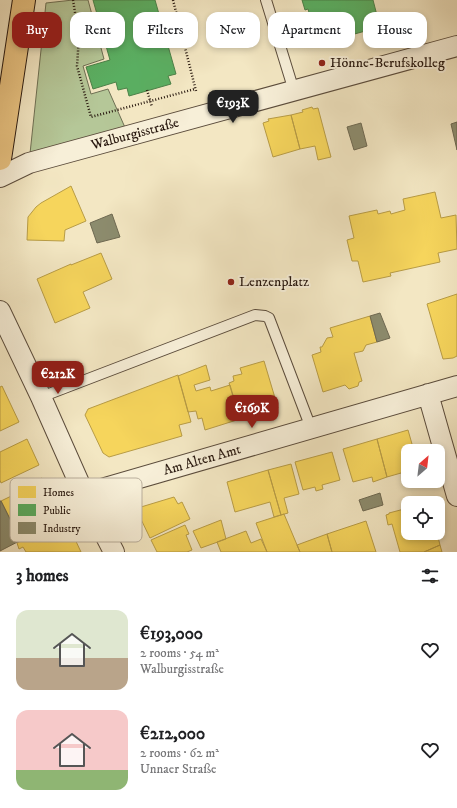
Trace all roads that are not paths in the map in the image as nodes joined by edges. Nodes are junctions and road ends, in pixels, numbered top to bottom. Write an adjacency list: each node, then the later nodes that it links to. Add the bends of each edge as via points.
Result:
1 (24, 0): 5 (main road)
2 (266, 0): 4 (lane)
3 (457, 46): 4 (street, Walburgisstraße)
4 (294, 91): 6 (street, Walburgisstraße, via 29,163)
5 (0, 159)
6 (0, 177)
7 (0, 311): 10 (street)
8 (457, 386): 9 (street, Am Alten Amt)
9 (428, 394): 11 (street, Am Alten Amt); 14 (street)
10 (41, 397): 11 (lane, via 255,315 265,316 269,318); 12 (street)
11 (311, 428): 13 (street, Am Alten Amt)
12 (77, 478)
13 (139, 478)
14 (457, 496)
15 (109, 542): 16 (street)
16 (114, 552)

